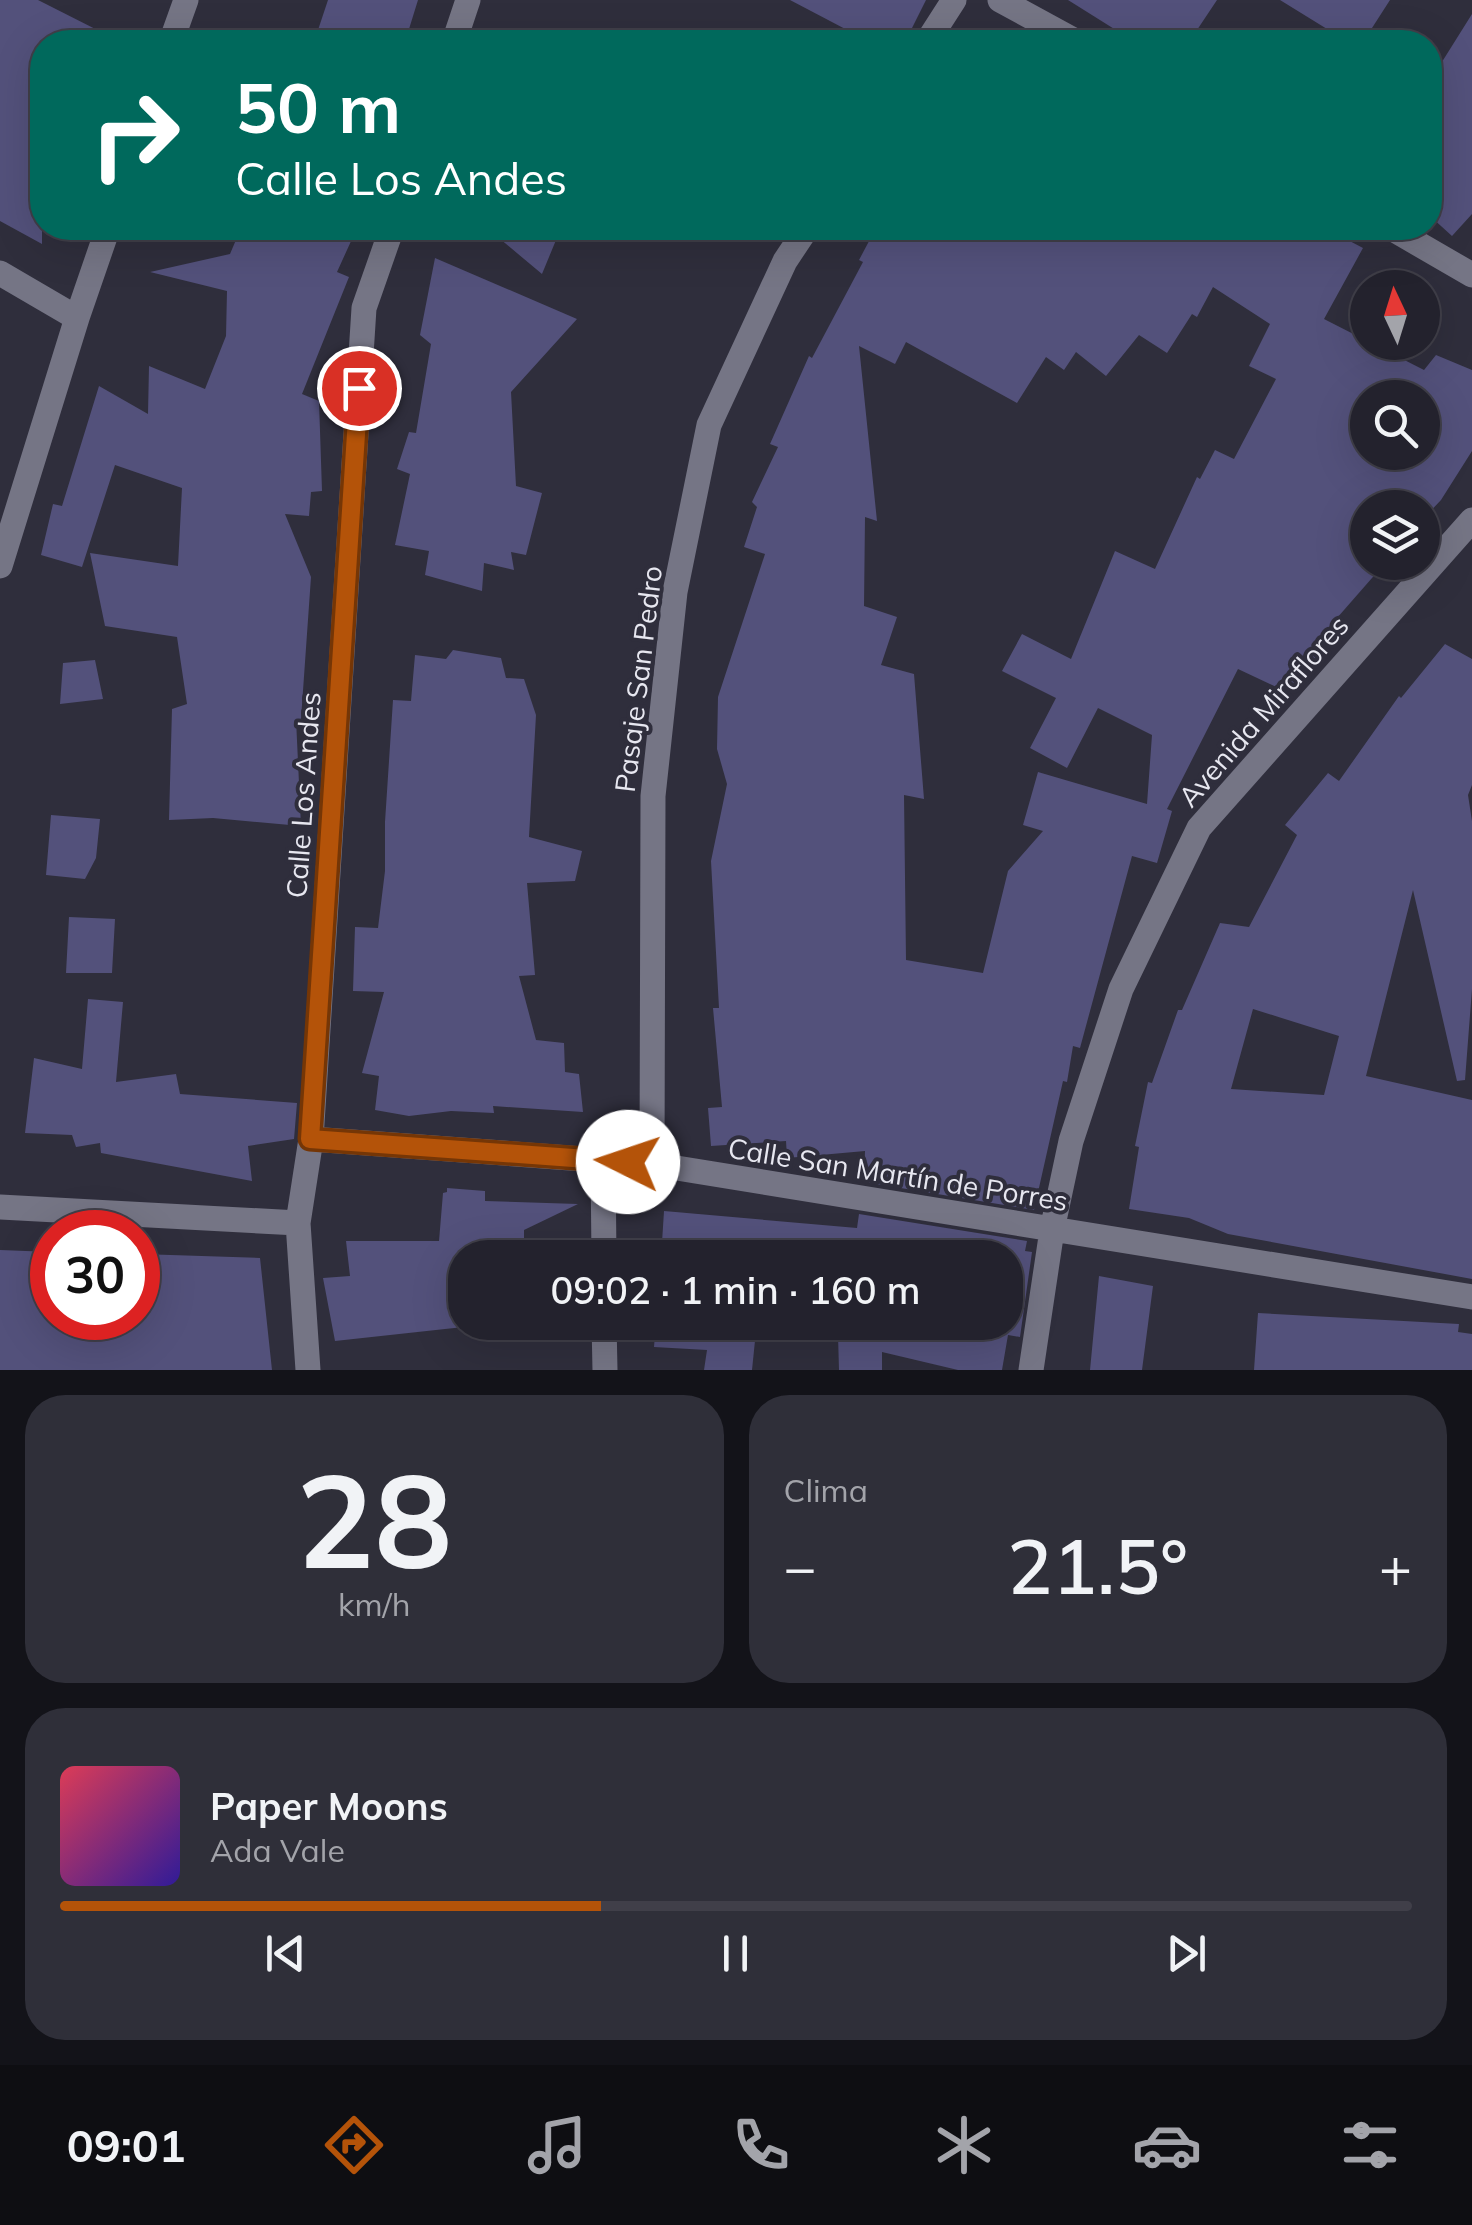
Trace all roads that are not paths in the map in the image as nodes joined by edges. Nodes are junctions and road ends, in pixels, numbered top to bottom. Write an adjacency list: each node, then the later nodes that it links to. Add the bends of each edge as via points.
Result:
1 (186, 0): 5 (street)
2 (468, 0): 6 (street)
3 (954, 0): 7 (street)
4 (1012, 2): 8 (street)
5 (175, 30)
6 (458, 30)
7 (935, 30)
8 (1058, 30)
9 (104, 240): 15 (street)
10 (388, 240): 19 (street, Calle Los Andes, via 364,308)
11 (799, 240): 21 (street, Pasaje San Pedro, via 710,425 675,592 653,796)
12 (1412, 240): 14 (street)
13 (0, 273): 15 (street)
14 (1472, 275)
15 (77, 318): 17 (street)
16 (1472, 520): 24 (street, Avenida Miraflores, via 1199,828 1121,989 1070,1141)
17 (5, 537): 18 (street)
18 (0, 566)
19 (310, 1139): 20 (street, Calle San Martín de Porres); 23 (street, Calle Los Andes)
20 (603, 1161): 21 (street, Calle San Martín de Porres); 25 (street)
21 (652, 1164): 24 (street, Calle San Martín de Porres)
22 (0, 1206): 23 (street)
23 (298, 1223): 28 (street, Calle Los Andes)
24 (1052, 1230): 26 (street, Calle San Martín de Porres); 30 (street, Avenida Miraflores)
25 (604, 1240)
26 (1472, 1298)
27 (604, 1340): 29 (street)
28 (308, 1370)
29 (604, 1370)
30 (1031, 1370)

